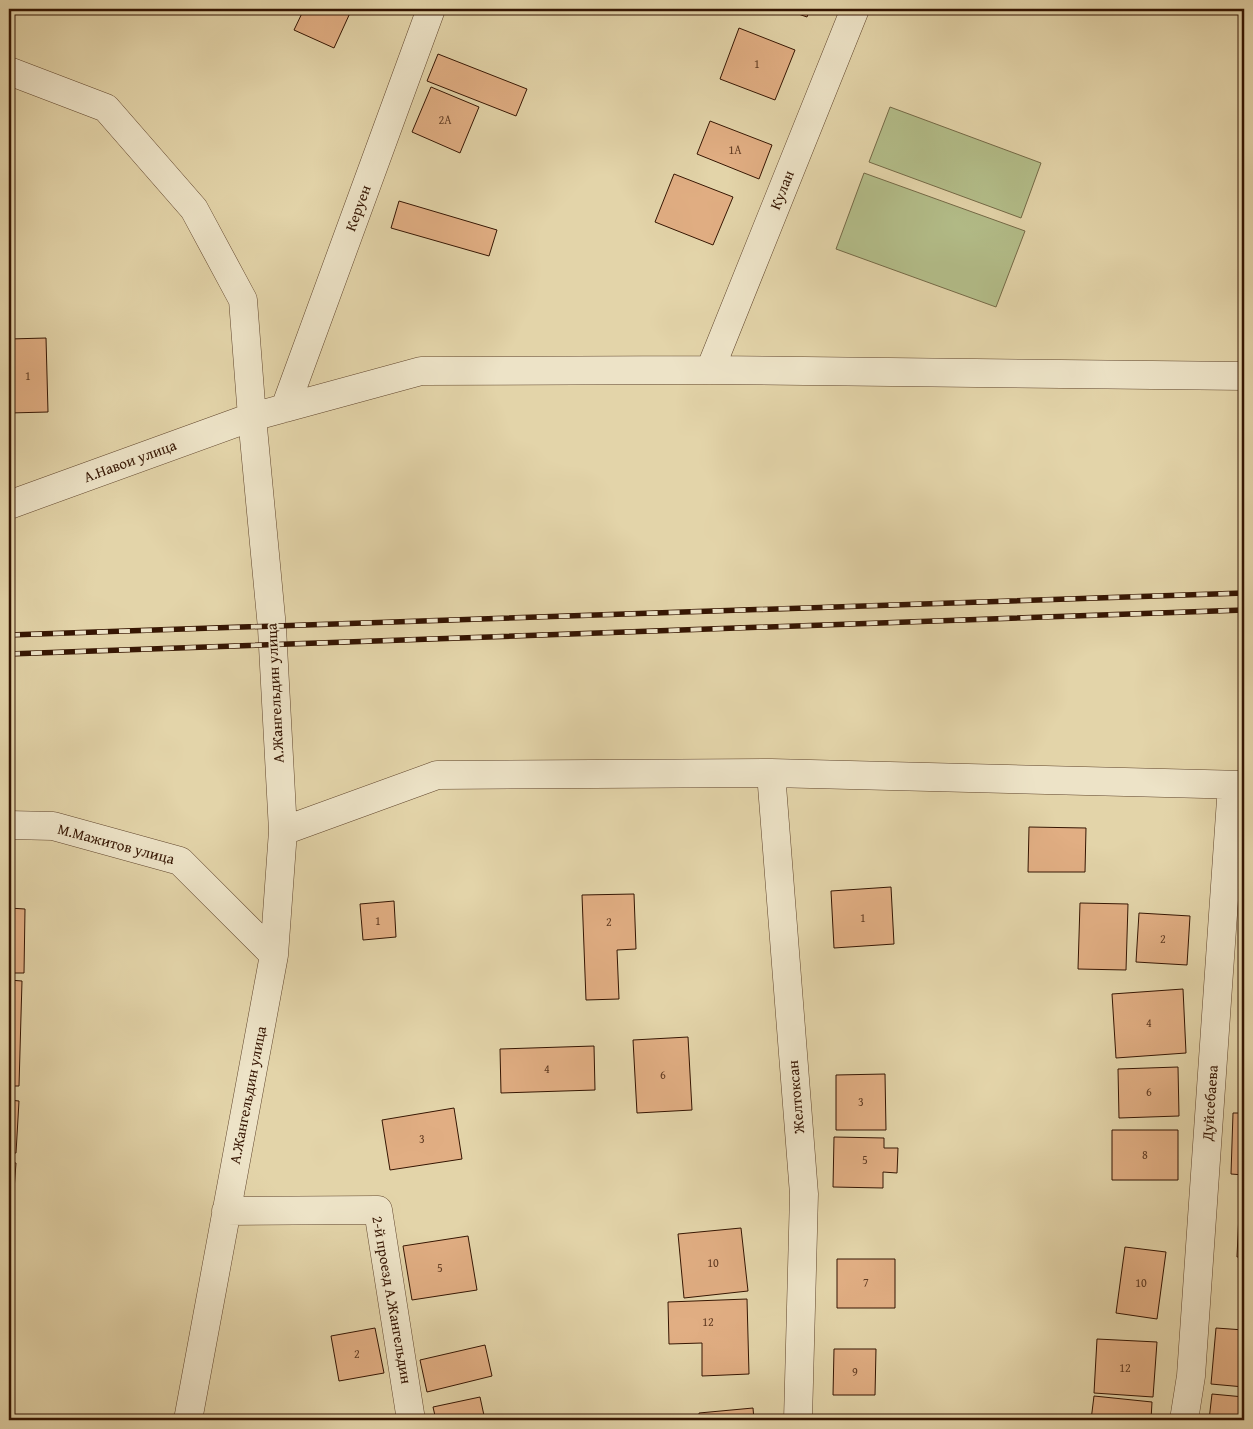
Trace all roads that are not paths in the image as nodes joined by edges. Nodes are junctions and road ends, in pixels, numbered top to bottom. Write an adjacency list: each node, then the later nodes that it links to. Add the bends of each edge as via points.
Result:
1 (431, 9): 6 (street, Керуен)
2 (854, 9): 4 (street, Кулан)
3 (9, 71): 7 (street, А.Жангельдин улица, via 106,108 194,209 243,300)
4 (710, 370): 5 (street, А.Навои улица); 6 (street, А.Навои улица, via 421,371)
5 (1244, 376)
6 (285, 408): 7 (street, А.Навои улица)
7 (252, 417): 8 (street, А.Навои улица); 12 (street, А.Жангельдин улица, via 272,628)
8 (9, 505)
9 (770, 774): 10 (street); 12 (street, via 437,776); 17 (street, Желтоксан, via 804,1194)
10 (1238, 785): 18 (street, Дуйсебаева, via 1192,1366)
11 (9, 825): 13 (street, М.Мажитов улица, via 53,826 180,861)
12 (283, 831): 13 (street, А.Жангельдин улица)
13 (274, 955): 14 (street, А.Жангельдин улица)
14 (226, 1211): 15 (street, А.Жангельдин улица); 16 (street, 2-й проезд А.Жангельдин, via 378,1210)
15 (188, 1420)
16 (412, 1420)
17 (798, 1420)
18 (1184, 1420)

